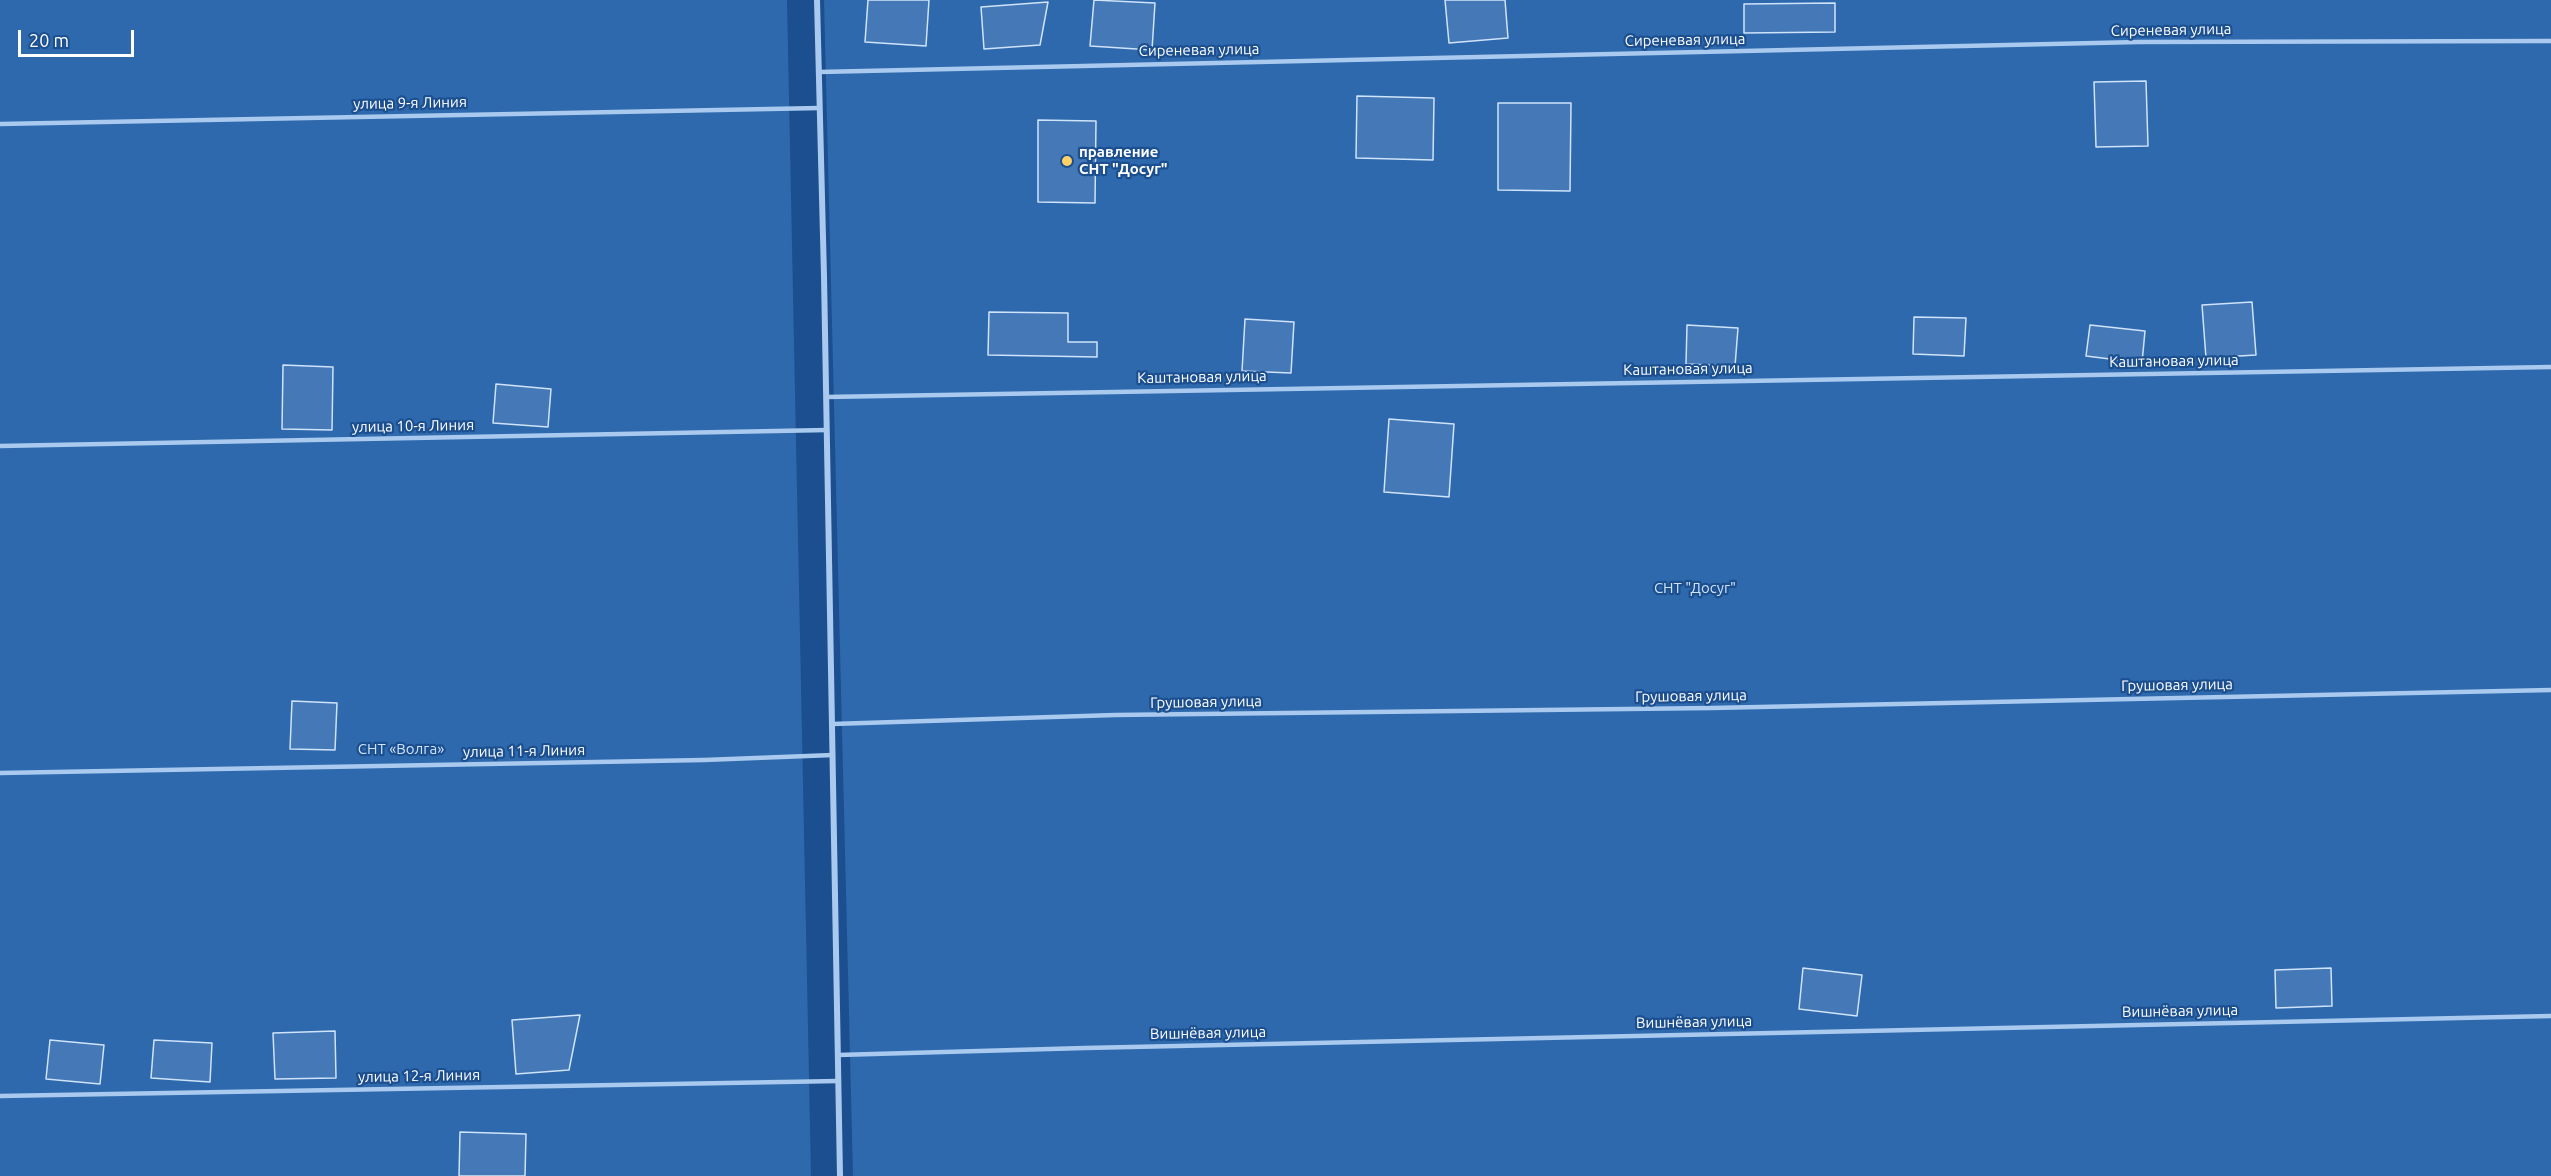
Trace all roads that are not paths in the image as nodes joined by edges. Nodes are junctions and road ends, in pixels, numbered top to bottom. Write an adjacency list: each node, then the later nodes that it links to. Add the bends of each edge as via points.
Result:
1 (817, 0): 3 (street)
2 (2551, 40): 3 (lane, Сиреневая улица, via 2139,42)
3 (819, 72): 4 (street)
4 (820, 108): 5 (lane, улица 9-я Линия); 7 (street)
5 (0, 124)
6 (2551, 367): 7 (lane, Каштановая улица)
7 (826, 397): 8 (street)
8 (827, 430): 9 (lane, улица 10-я Линия); 11 (street)
9 (0, 446)
10 (2551, 690): 11 (lane, Грушовая улица, via 1712,708 1115,715)
11 (832, 724): 12 (street)
12 (833, 755): 13 (lane, улица 11-я Линия); 15 (street)
13 (0, 773)
14 (2551, 1016): 15 (lane, Вишнёвая улица)
15 (838, 1055): 16 (street)
16 (838, 1081): 17 (lane, улица 12-я Линия); 18 (street)
17 (0, 1096)
18 (840, 1176)

